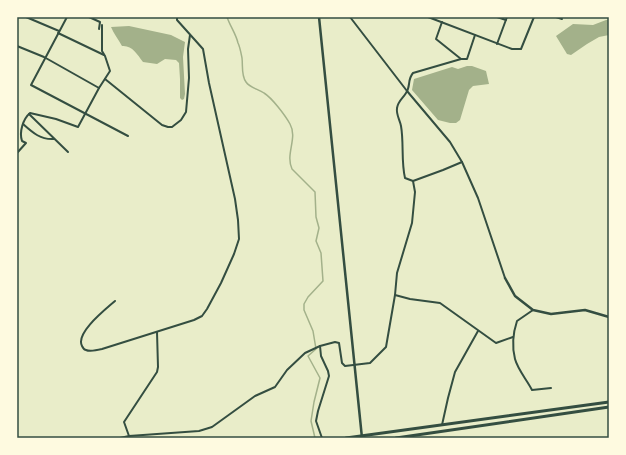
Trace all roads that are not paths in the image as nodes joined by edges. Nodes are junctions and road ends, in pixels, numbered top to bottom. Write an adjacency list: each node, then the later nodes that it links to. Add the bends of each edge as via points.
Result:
1 (26, 17): 17 (street)
2 (67, 17): 17 (street)
3 (89, 17): 16 (street, via 100,22)
4 (177, 17): 18 (street)
5 (319, 17): 46 (street)
6 (350, 17): 27 (street)
7 (428, 17): 14 (street)
8 (497, 17): 13 (street)
9 (508, 17): 13 (street)
10 (534, 17): 20 (street, via 520,49)
11 (556, 17): 12 (street)
12 (562, 19)
13 (506, 20): 20 (street)
14 (442, 22): 19 (street); 24 (street, via 436,39)
15 (102, 25): 22 (street, via 102,50)
16 (99, 29)
17 (58, 32): 22 (street); 23 (street)
18 (190, 35): 25 (street, via 186,112 181,120 172,126 162,125); 43 (street, via 200,45 204,54 235,199 239,239 221,283 202,316)
19 (476, 35): 20 (street); 24 (street, via 467,59)
20 (497, 44)
21 (17, 46): 23 (street)
22 (105, 56): 25 (street, via 110,71)
23 (44, 57): 26 (street); 28 (street, via 31,85)
24 (461, 59): 27 (street, via 414,73 410,77)
25 (105, 79): 26 (street)
26 (99, 88): 28 (street)
27 (407, 91): 35 (street, via 450,142); 36 (street, via 400,100 397,112 405,178)
28 (86, 113): 29 (street, via 78,127); 31 (street)
29 (30, 114): 30 (street); 32 (street)
30 (23, 124): 32 (street, via 41,138); 34 (street, via 20,135 26,143)
31 (128, 136)
32 (54, 139): 33 (street)
33 (68, 152)
34 (17, 153)
35 (462, 162): 36 (street); 37 (street, via 478,198)
36 (413, 181): 38 (street, via 415,192 412,223 397,273)
37 (505, 278): 40 (street, via 515,296)
38 (395, 295): 42 (street, via 440,303); 46 (street, via 386,347 370,363)
39 (115, 301): 43 (street, via 92,322 82,336 80,342 87,351)
40 (533, 310): 41 (street, via 551,314 585,310); 44 (street, via 517,321)
41 (609, 317)
42 (478, 331): 44 (street, via 496,343); 50 (street, via 456,372)
43 (157, 332): 51 (street, via 158,367 151,383 124,422)
44 (513, 337): 47 (street, via 515,359 532,390)
45 (320, 346): 46 (street, via 339,343 342,362 345,366); 51 (street, via 299,358 276,387 255,396 212,427 199,432); 54 (street, via 329,376 316,421)
46 (354, 364): 52 (street)
47 (551, 388)
48 (609, 402): 50 (main road)
49 (609, 407): 56 (main road)
50 (442, 425): 52 (main road)
51 (129, 436): 53 (street)
52 (361, 437): 55 (main road)
53 (120, 438)
54 (322, 438)
55 (346, 438)
56 (396, 438)

